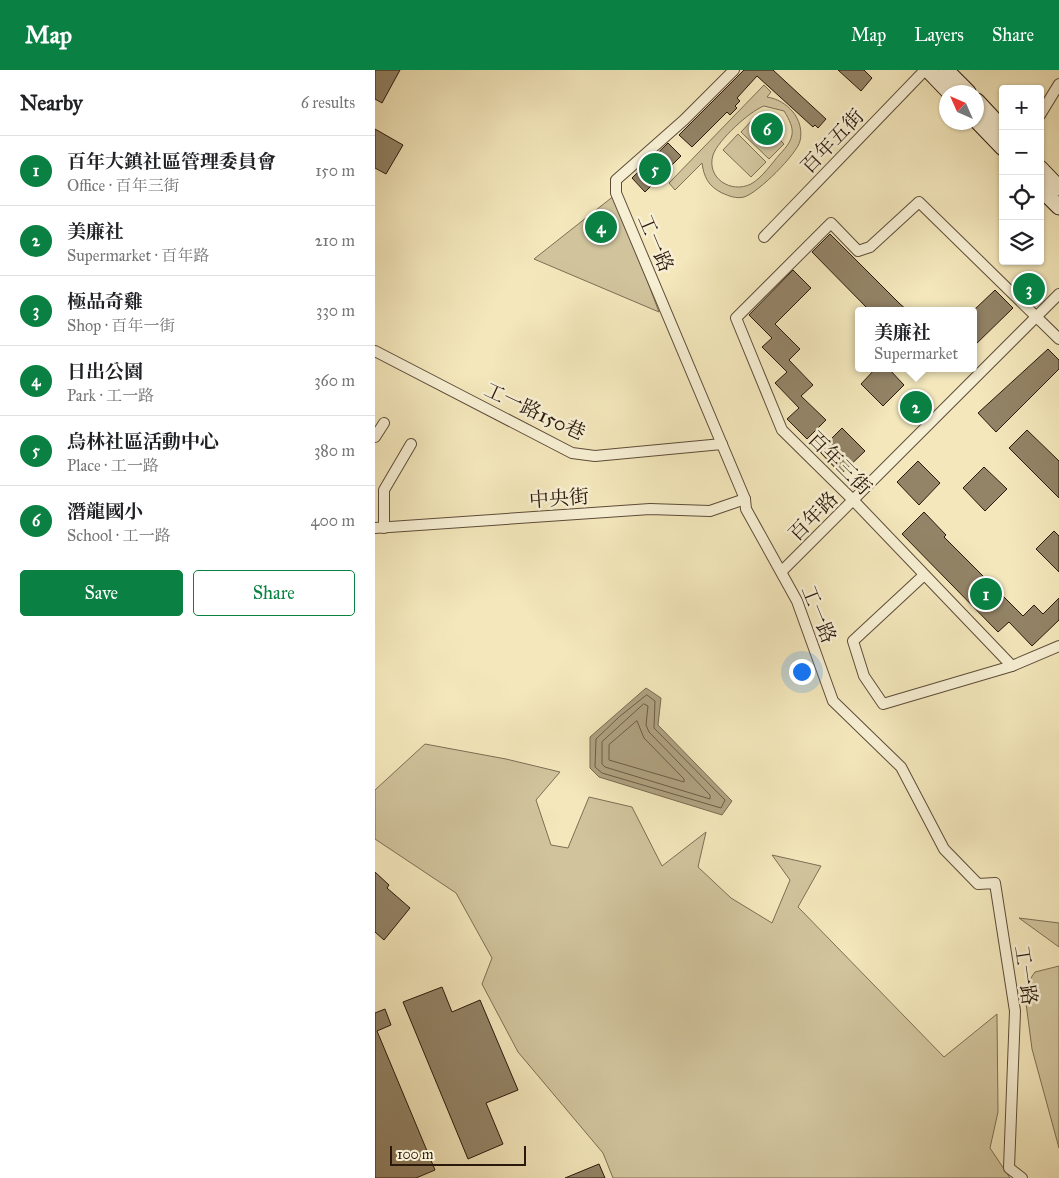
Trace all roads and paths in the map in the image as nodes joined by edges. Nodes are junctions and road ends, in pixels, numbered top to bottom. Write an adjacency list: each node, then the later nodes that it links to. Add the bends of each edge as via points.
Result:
1 (734, 70): 24 (street, 工一路, via 616,180 616,193)
2 (926, 70): 5 (main road); 16 (street, 百年五街)
3 (946, 70): 6 (main road)
4 (1059, 84): 7 (street)
5 (942, 85)
6 (961, 85)
7 (1044, 108)
8 (984, 109): 9 (main road)
9 (999, 125)
10 (984, 128): 11 (main road)
11 (999, 144)
12 (1044, 172): 13 (main road)
13 (1059, 188)
14 (1044, 192): 15 (main road)
15 (1059, 207)
16 (764, 237)
17 (1059, 294): 18 (street, 百年路)
18 (1036, 316): 19 (street); 27 (street, 百年路); 27 (street, 百年三街, via 919,202 870,247 858,251 831,223 736,318 782,430)
19 (1059, 339)
20 (375, 350): 24 (street, 工一路150巷, via 572,453 595,456)
21 (384, 423): 22 (street)
22 (375, 437)
23 (411, 444): 25 (street)
24 (722, 444): 26 (street, 工一路)
25 (380, 490): 28 (street)
26 (745, 499): 28 (street, 中央街, via 711,511 650,509); 29 (street, 工一路, via 746,509)
27 (853, 500): 29 (street, 百年路); 30 (street, 百年三街)
28 (380, 528)
29 (782, 571): 33 (street, 工一路, via 797,601 833,701 901,767 944,848 978,884 995,883 1015,1011 1009,1168)
30 (923, 576): 32 (street, 百年三街); 32 (street, via 853,641 864,676 883,704)
31 (1059, 646): 32 (street)
32 (1013, 666)
33 (1022, 1178)

